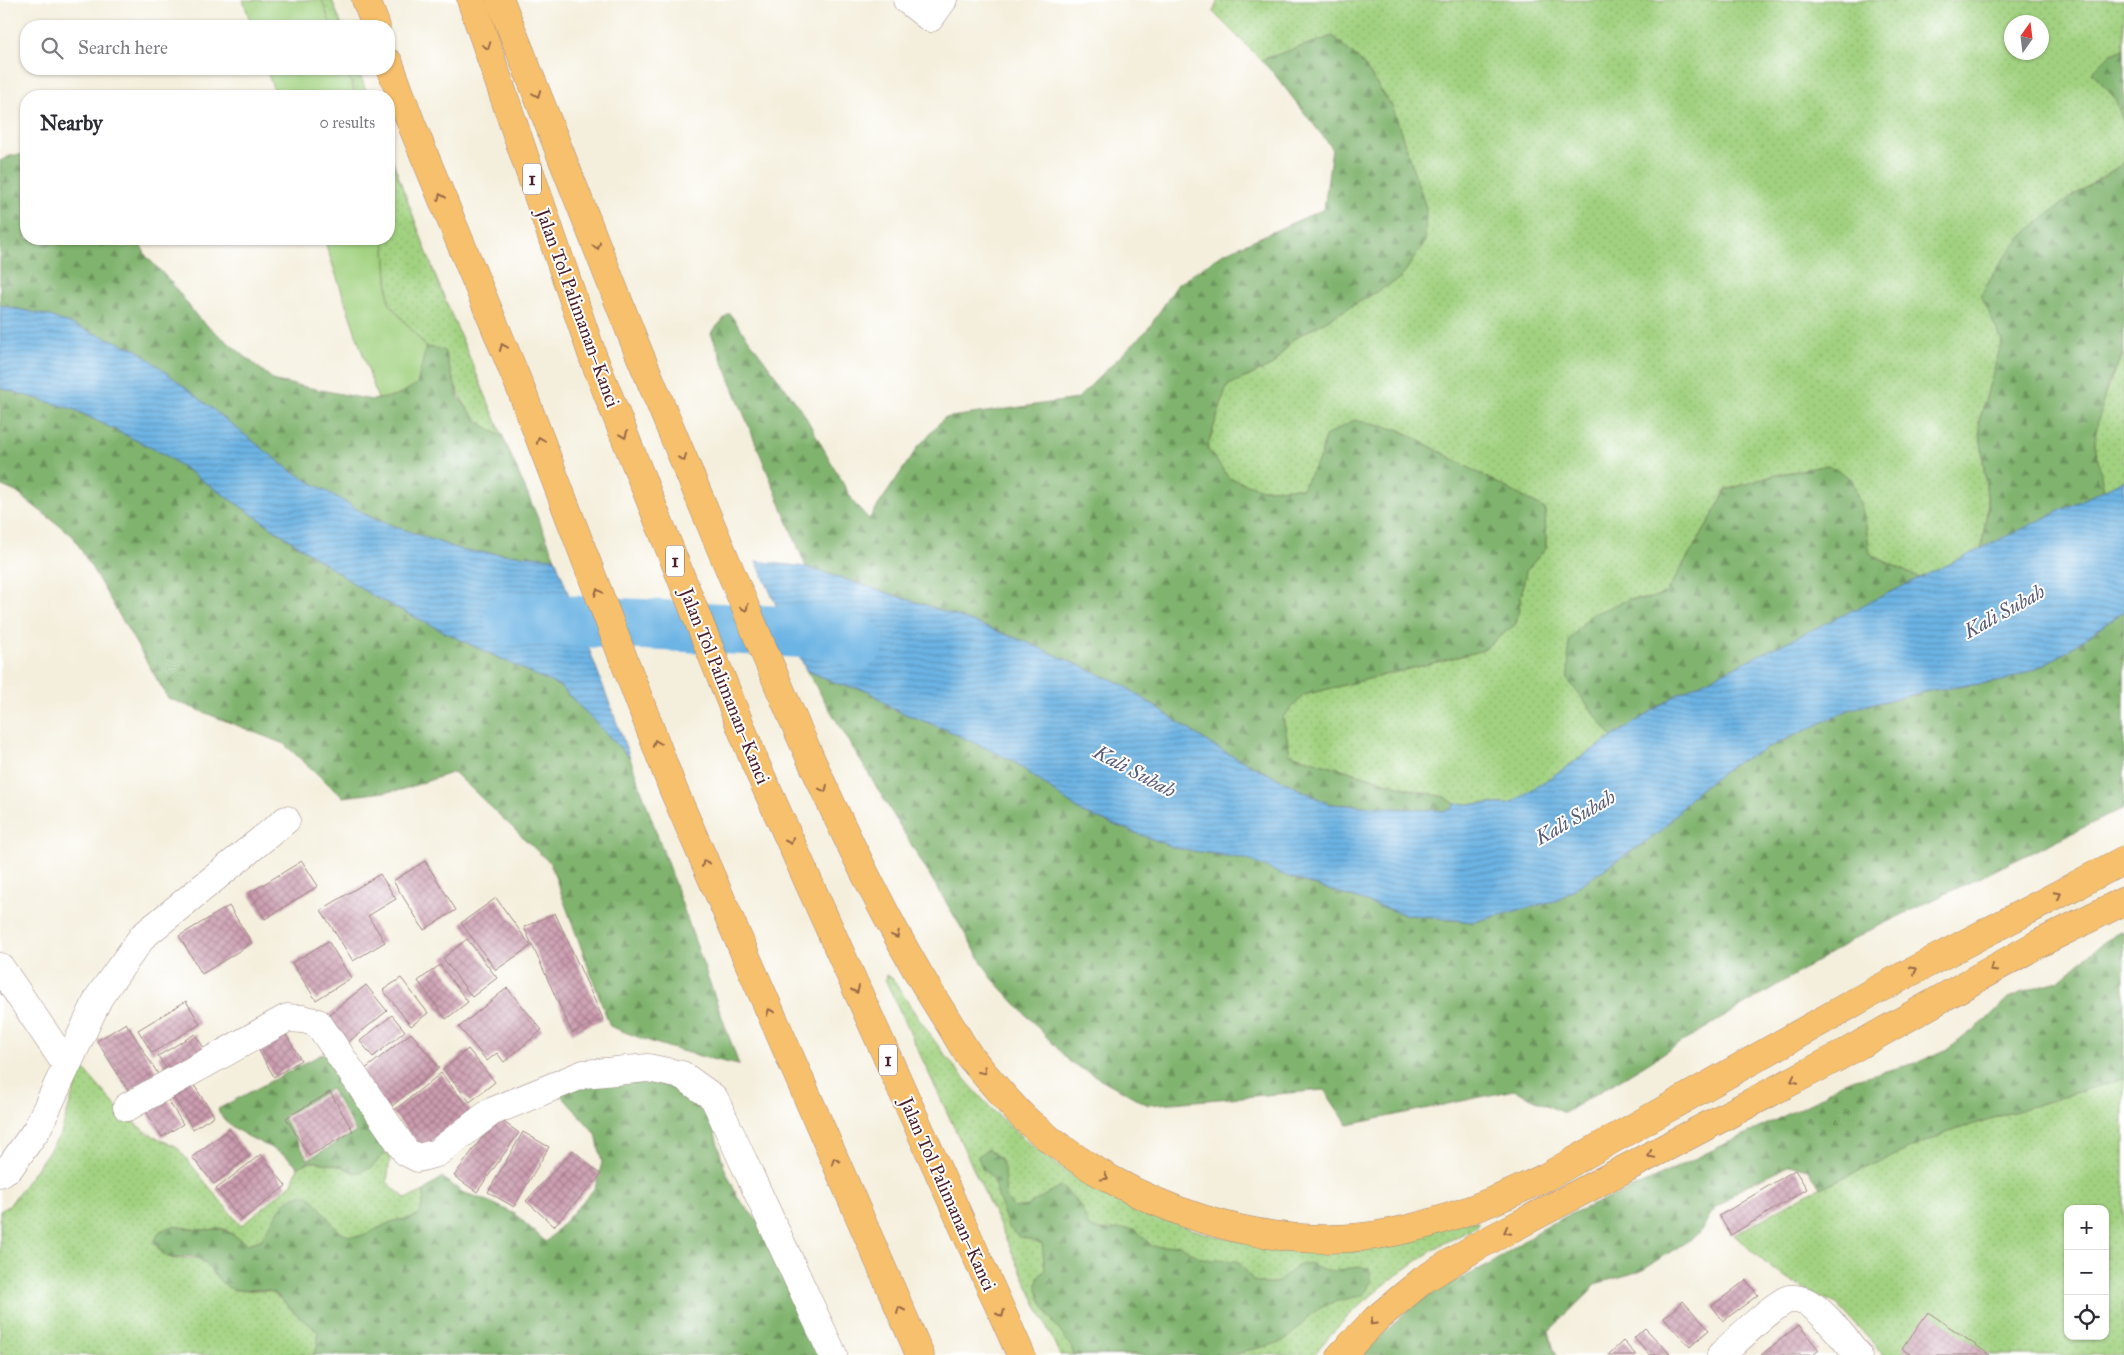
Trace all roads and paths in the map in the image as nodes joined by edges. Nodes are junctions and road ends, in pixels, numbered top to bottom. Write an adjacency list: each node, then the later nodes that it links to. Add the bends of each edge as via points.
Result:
1 (366, 0): 6 (highway)
2 (471, 0): 17 (highway, Jalan Tol Palimanan–Kanci / 1, one-way to 17, via 593,357 756,765)
3 (500, 0): 9 (highway, one-way to 9, via 637,348 803,745 864,875 918,976 970,1056 1029,1123 1098,1172 1165,1207 1208,1222 1306,1238 1352,1238 1392,1233 1448,1218 1508,1196 1546,1177 1871,993)
4 (907, 0): 5 (street, via 930,18)
5 (943, 0)
6 (374, 20)
7 (393, 75): 16 (highway, one-way to 7, via 673,789 522,392)
8 (286, 820): 12 (street, via 143,936 99,997)
9 (2124, 860)
10 (2124, 901): 18 (highway, one-way to 18, via 2036,945 1838,1057 1476,1247 1423,1280 1376,1319)
11 (0, 968): 12 (street)
12 (66, 1064): 14 (street, via 37,1129 10,1167)
13 (128, 1107): 15 (street, via 287,1018 318,1023 406,1152 418,1158 437,1153 491,1112 584,1074 648,1068 682,1075 714,1098)
14 (0, 1173)
15 (833, 1355)
16 (920, 1355)
17 (1020, 1355)
18 (1341, 1355)
19 (1721, 1355): 20 (street, via 1788,1299 1809,1304 1818,1310)
20 (1858, 1355)

